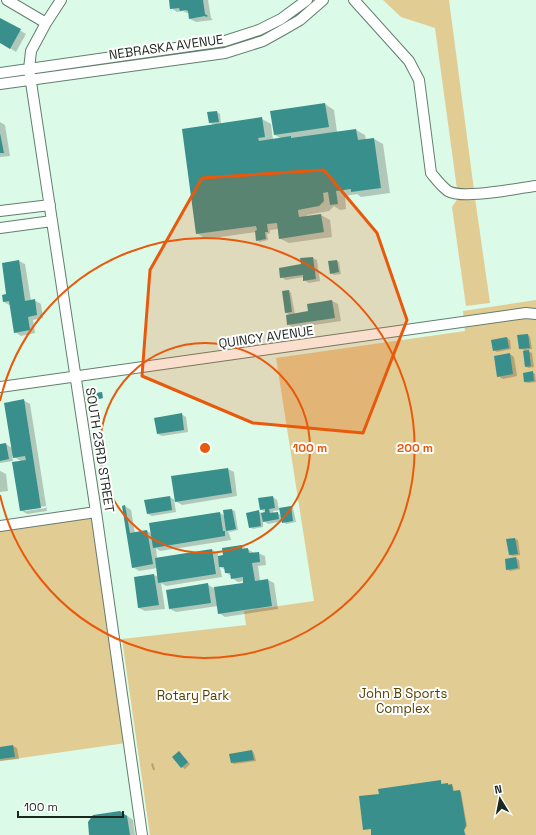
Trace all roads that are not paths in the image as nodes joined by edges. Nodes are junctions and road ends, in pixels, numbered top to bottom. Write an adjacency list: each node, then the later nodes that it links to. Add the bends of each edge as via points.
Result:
1 (8, 0): 8 (street)
2 (61, 0): 8 (street, SOUTH 23RD STREET)
3 (306, 0): 6 (street, NEBRASKA AVENUE)
4 (323, 0): 7 (street, NEBRASKA AVENUE)
5 (354, 0): 17 (street, via 409,61 419,80 431,173 439,183 448,191 460,194 482,194)
6 (293, 10): 7 (street); 9 (street, NEBRASKA AVENUE)
7 (300, 20): 11 (street, NEBRASKA AVENUE)
8 (46, 23): 13 (street, SOUTH 23RD STREET, via 31,51)
9 (259, 30): 10 (street, NEBRASKA AVENUE); 11 (street)
10 (225, 41): 12 (street); 13 (street, NEBRASKA AVENUE)
11 (263, 41): 12 (street, NEBRASKA AVENUE)
12 (226, 53): 15 (street, NEBRASKA AVENUE)
13 (29, 69): 14 (street, NEBRASKA AVENUE); 15 (street, SOUTH 23RD STREET)
14 (0, 73)
15 (30, 80): 16 (street, NEBRASKA AVENUE); 18 (street, SOUTH 23RD STREET)
16 (0, 84)
17 (536, 186)
18 (50, 204): 19 (street); 20 (street, SOUTH 23RD STREET)
19 (0, 211)
20 (52, 220): 21 (street); 23 (street, SOUTH 23RD STREET)
21 (0, 228)
22 (536, 314): 23 (street, QUINCY AVENUE, via 526,313)
23 (75, 376): 24 (street, QUINCY AVENUE); 25 (street, SOUTH 23RD STREET)
24 (0, 387)
25 (96, 512): 26 (street); 27 (street, SOUTH 23RD STREET)
26 (0, 526)
27 (142, 835)

